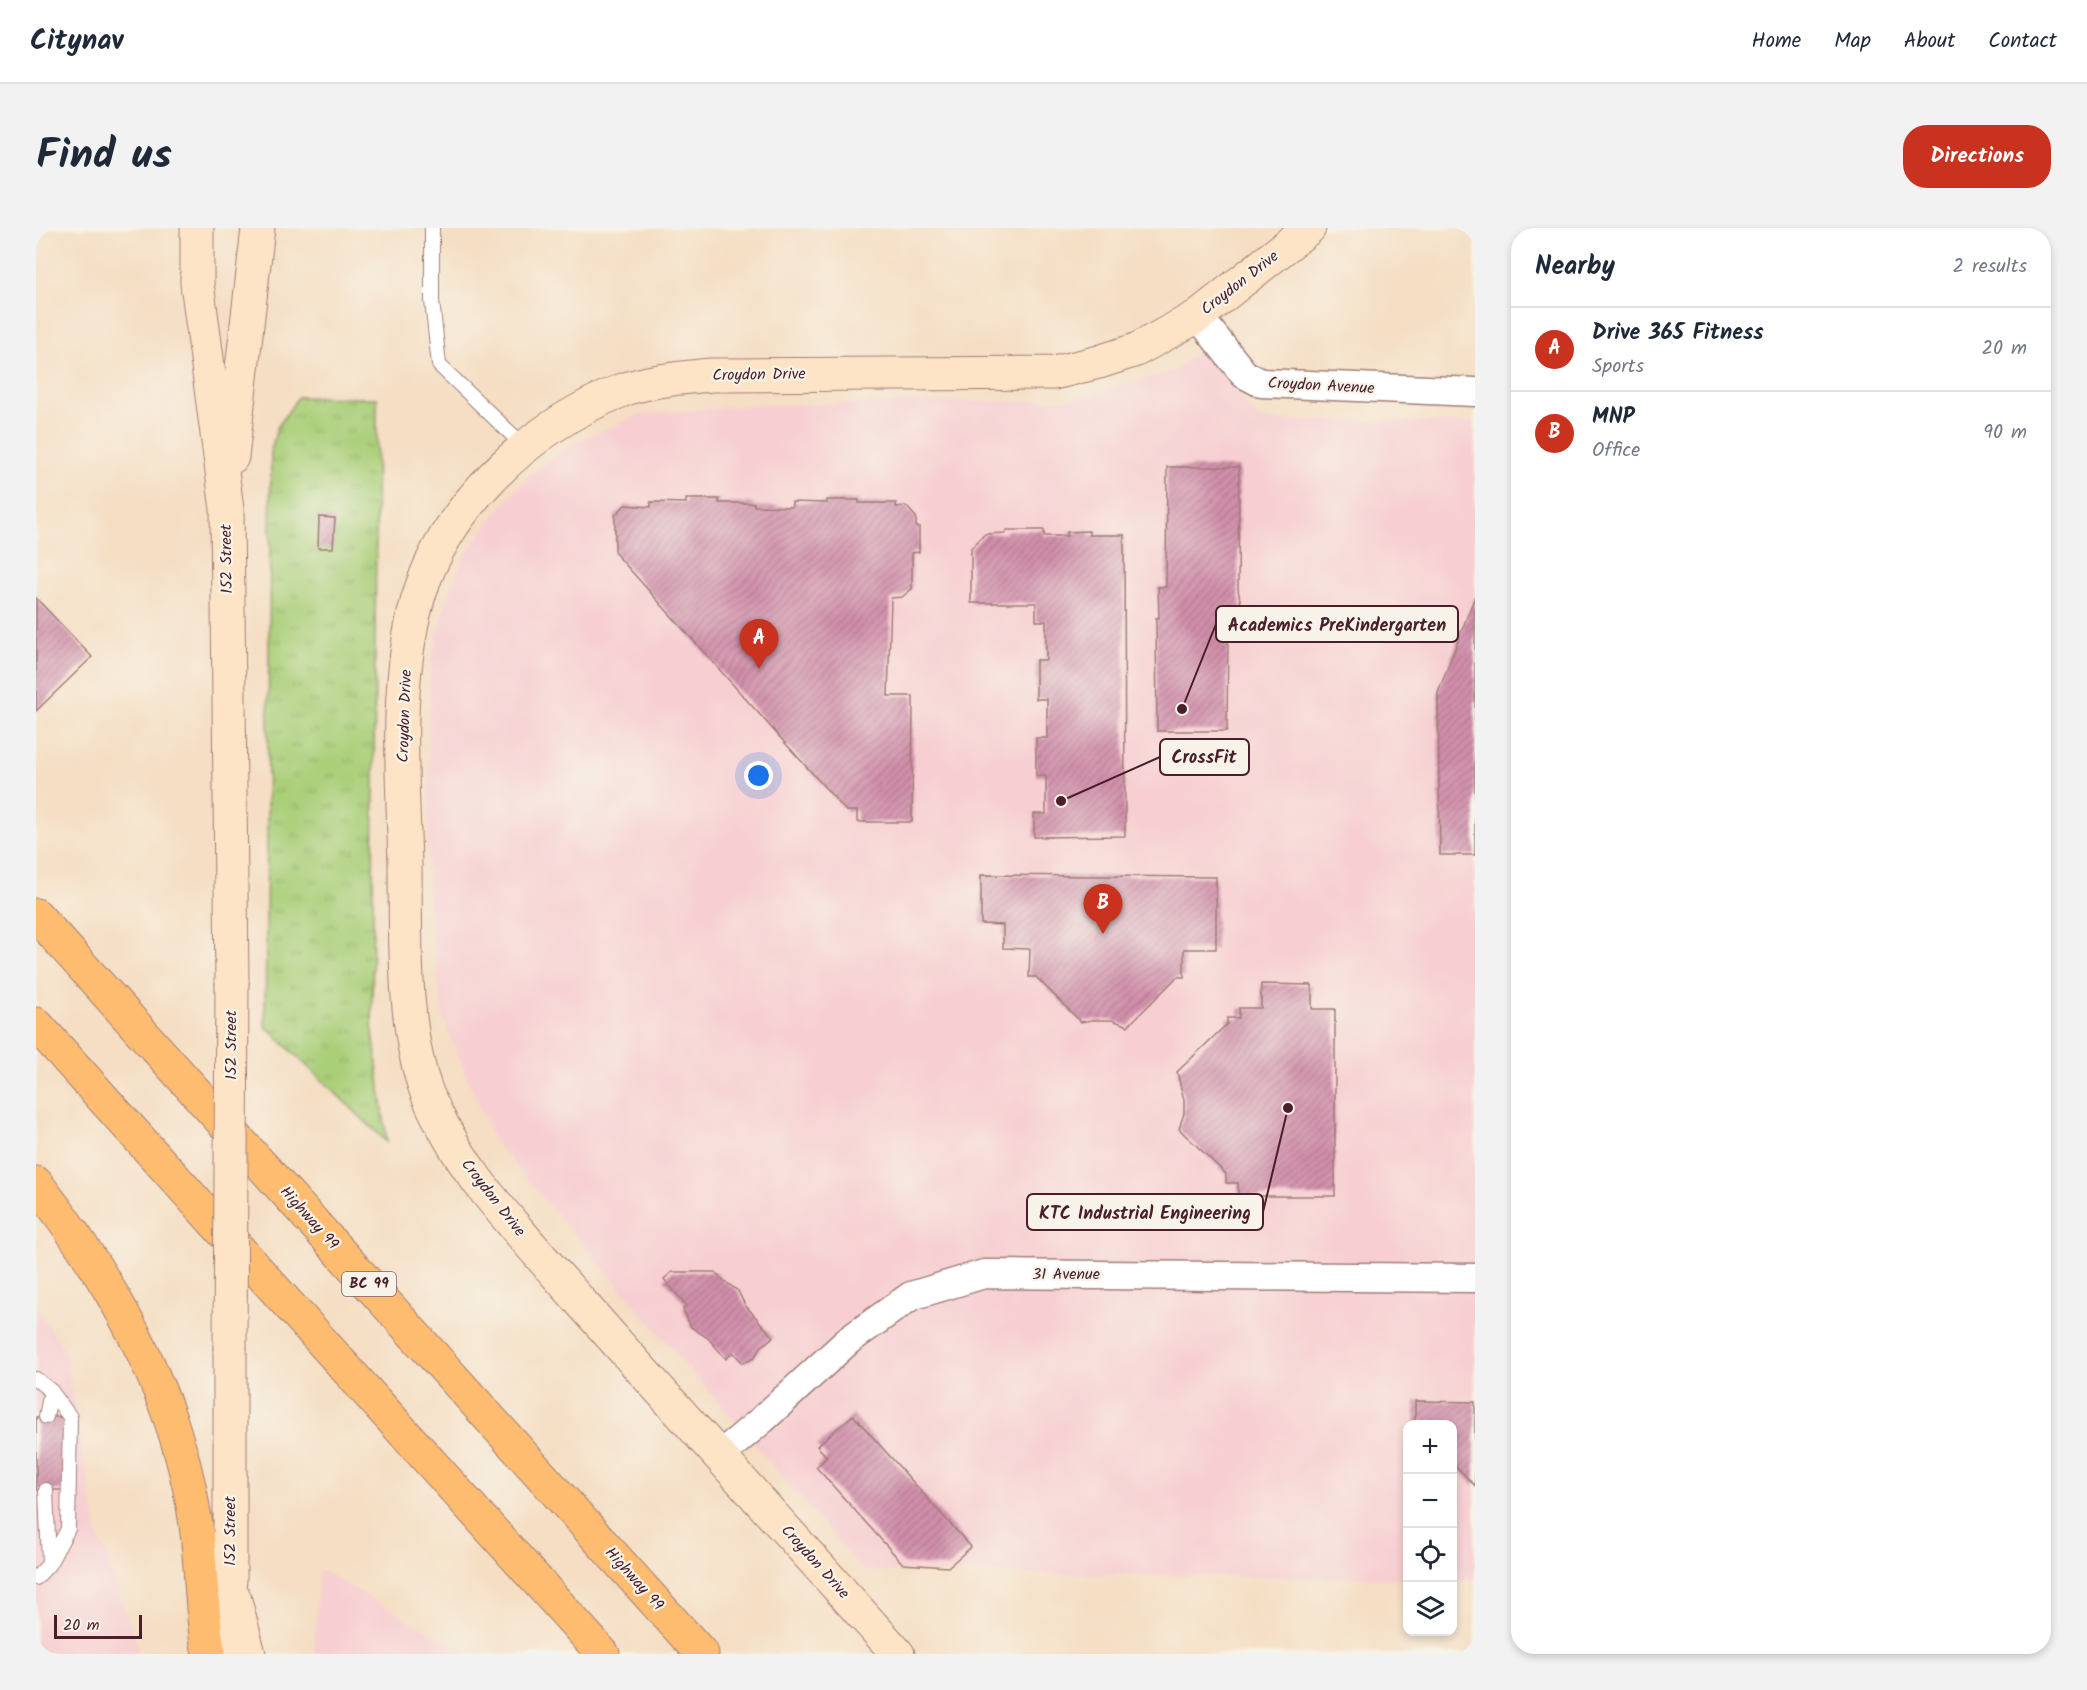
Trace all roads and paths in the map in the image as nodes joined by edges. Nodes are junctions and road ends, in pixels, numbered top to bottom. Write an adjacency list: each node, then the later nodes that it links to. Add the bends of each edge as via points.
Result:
1 (197, 228): 8 (street, 152 Street, via 197,283)
2 (258, 228): 8 (street, 152 Street)
3 (432, 228): 7 (lane, via 432,301 438,365)
4 (1309, 228): 5 (street, Croydon Drive)
5 (1198, 316): 6 (street, Croydon Avenue, via 1244,374 1261,383); 7 (street, Croydon Drive, via 1136,350 1054,373 711,375 666,380 627,389 578,410)
6 (1475, 392)
7 (524, 446): 16 (street, Croydon Drive, via 472,498 432,560 414,613 403,688 405,877 414,1048 427,1093 471,1173 537,1254)
8 (226, 509): 20 (street, 152 Street, bridge, via 232,982)
9 (36, 915): 25 (highway, Highway 99 / BC 99)
10 (36, 1024): 24 (highway)
11 (36, 1183): 21 (highway, via 70,1226 124,1315 165,1406 195,1518)
12 (1475, 1278): 16 (street, 31 Avenue, via 984,1274 911,1296 849,1340)
13 (36, 1379): 14 (lane)
14 (51, 1390): 15 (lane); 18 (lane, via 70,1417 68,1528)
15 (45, 1418)
16 (719, 1456): 26 (street, Croydon Drive)
17 (46, 1490): 18 (lane)
18 (49, 1564): 19 (lane)
19 (36, 1578)
20 (230, 1580): 22 (street, 152 Street); 23 (street, 152 Street)
21 (209, 1654)
22 (219, 1654)
23 (249, 1654)
24 (603, 1654)
25 (702, 1654)
26 (898, 1654)

